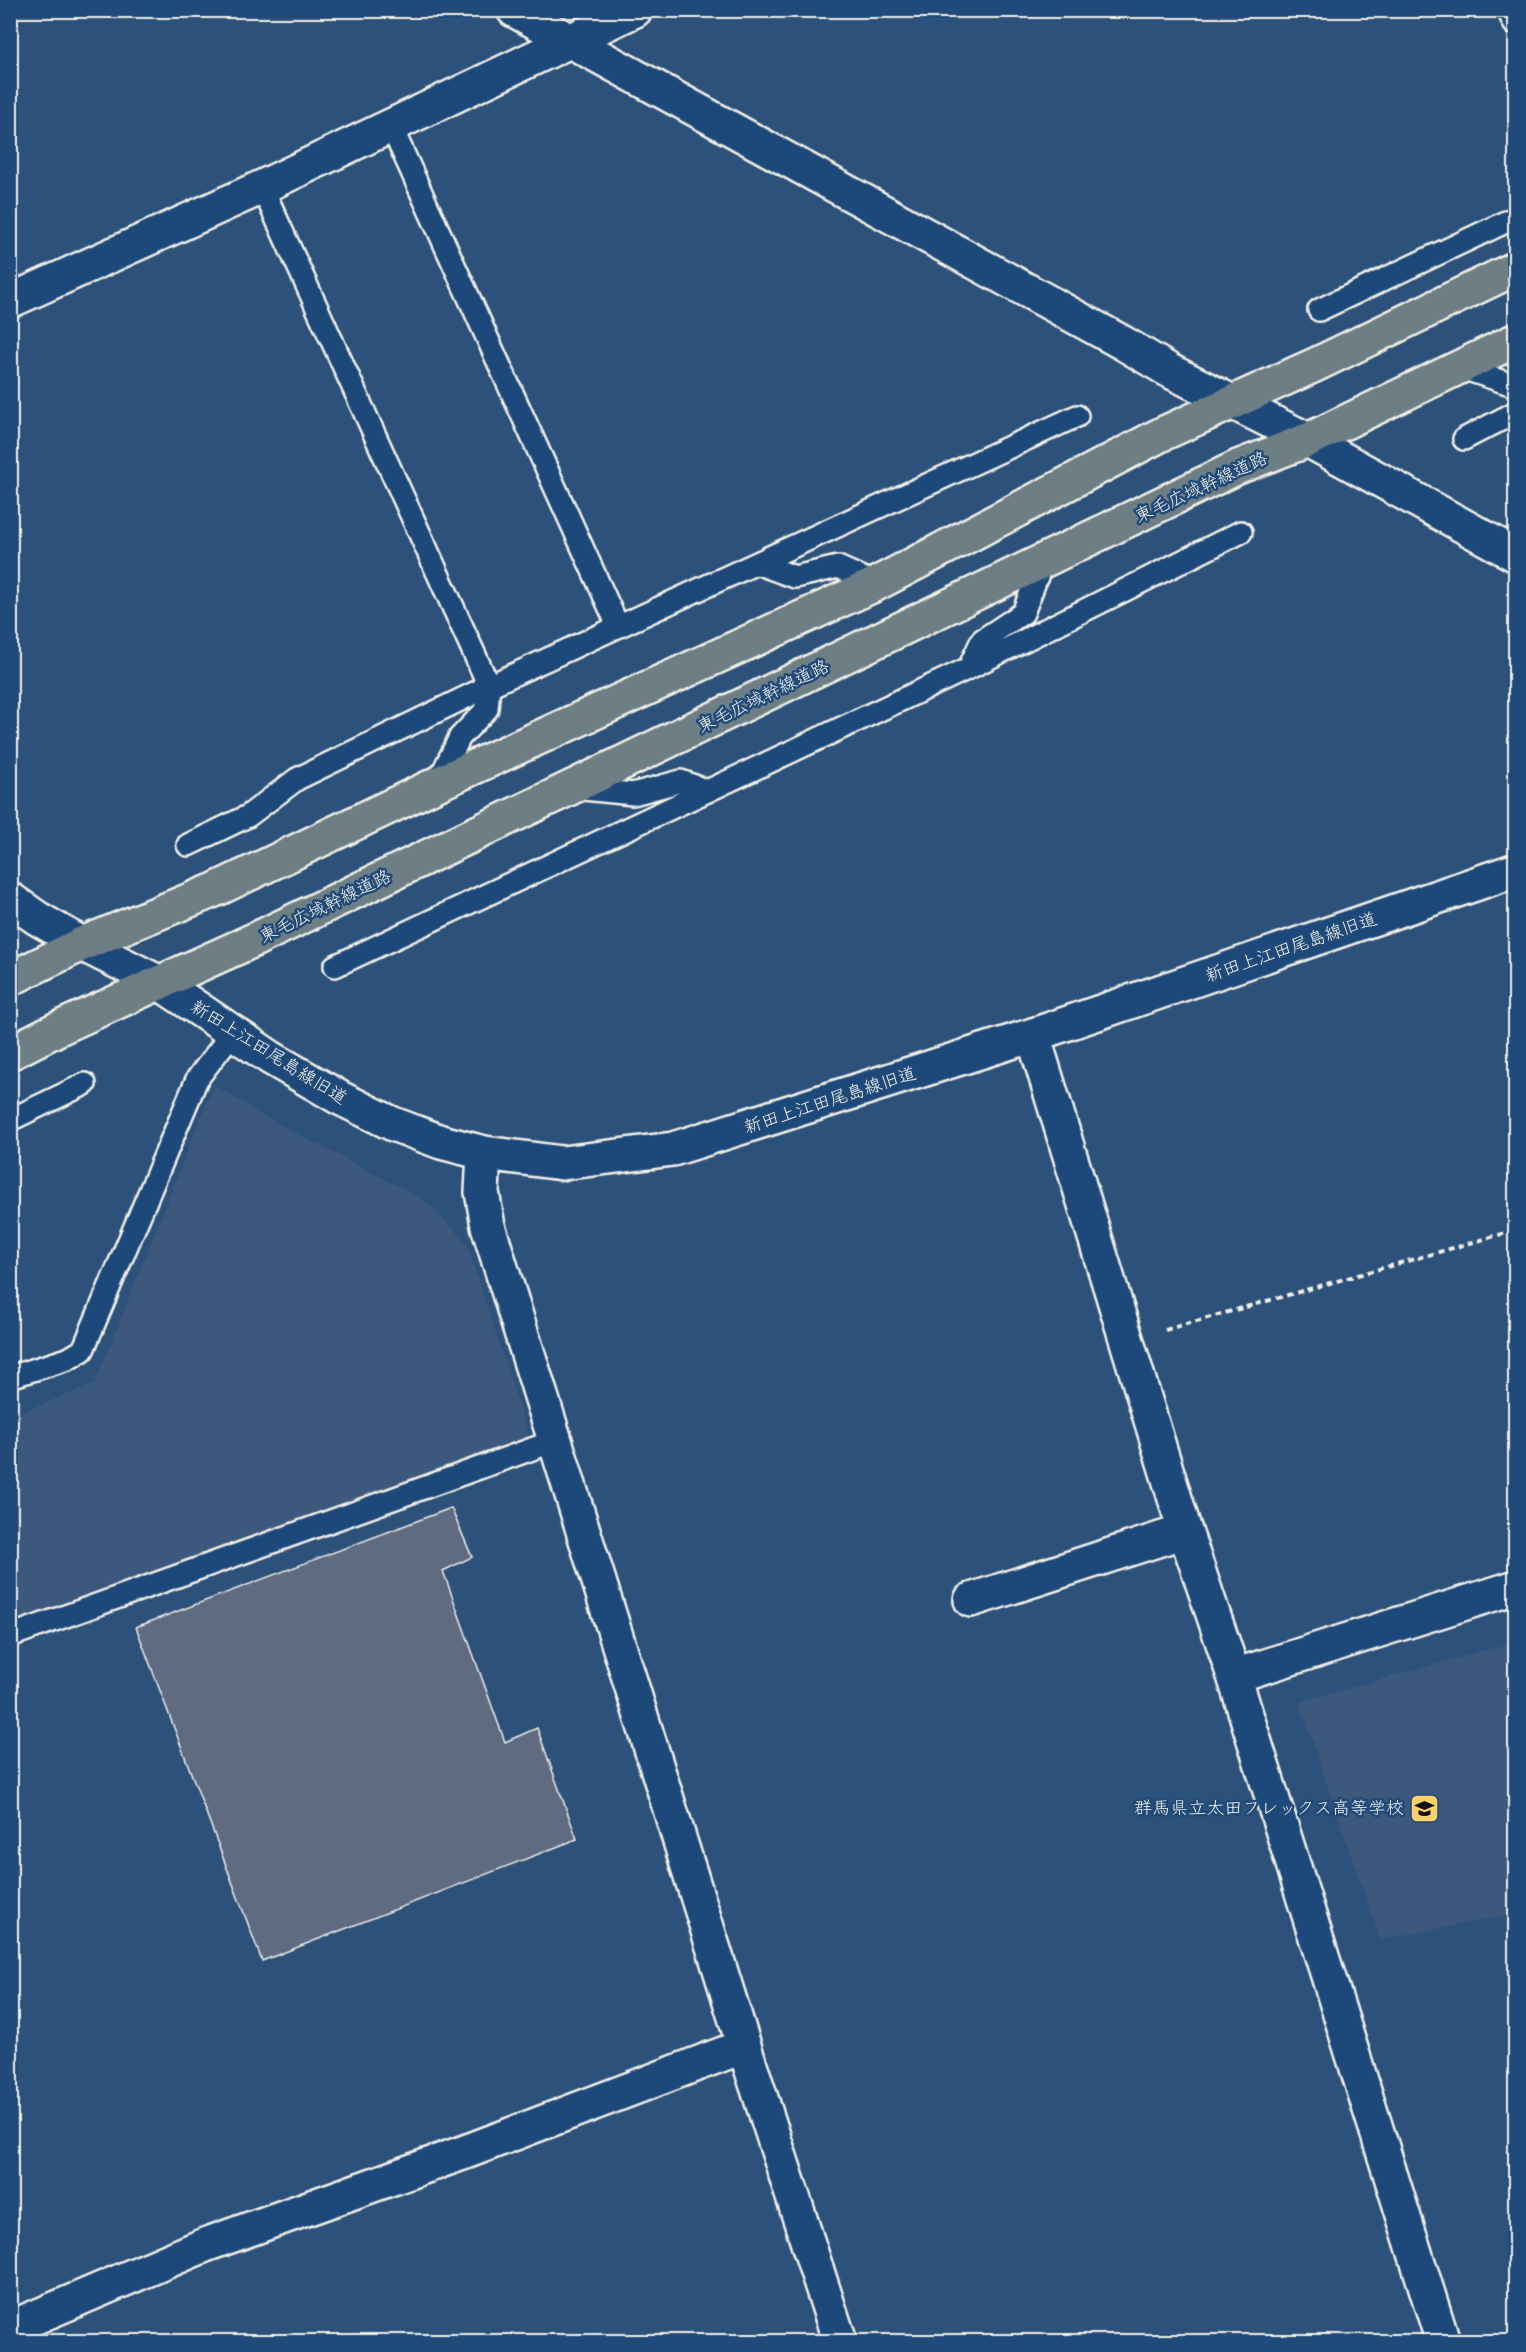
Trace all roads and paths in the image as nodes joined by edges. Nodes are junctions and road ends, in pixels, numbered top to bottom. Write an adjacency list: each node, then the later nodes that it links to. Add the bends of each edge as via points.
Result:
1 (514, 10): 5 (street)
2 (635, 10): 5 (street)
3 (1508, 10): 4 (lane)
4 (1515, 22)
5 (570, 41): 6 (street); 15 (street)
6 (391, 126): 7 (street); 25 (lane)
7 (262, 187): 10 (street); 27 (lane)
8 (1515, 217): 11 (lane)
9 (1514, 267): 15 (highway)
10 (10, 301)
11 (1319, 310)
12 (1515, 340): 13 (highway, 東毛広域幹線道路)
13 (1459, 367): 14 (lane); 19 (highway, 東毛広域幹線道路)
14 (1515, 386)
15 (1233, 403): 19 (street); 24 (highway, via 1162,435)
16 (1515, 412): 18 (lane)
17 (1077, 416): 23 (lane)
18 (1464, 439)
19 (1308, 440): 21 (street); 22 (highway, 東毛広域幹線道路, via 1238,467)
20 (1241, 532): 26 (lane)
21 (1515, 555)
22 (1043, 561): 26 (lane, via 1023,613 982,640); 29 (highway, 東毛広域幹線道路)
23 (759, 564): 24 (lane, via 795,578 838,567); 25 (lane)
24 (876, 584): 28 (highway)
25 (618, 626): 27 (lane)
26 (969, 668): 30 (lane)
27 (489, 686): 28 (lane, via 487,709 460,737); 31 (lane, via 297,779 248,816)
28 (437, 784): 34 (highway, via 217,889)
29 (570, 788): 30 (lane, via 633,794 681,782); 37 (highway, 東毛広域幹線道路)
30 (708, 791): 35 (lane)
31 (188, 845)
32 (1515, 870): 39 (street, 新田上江田尾島線旧道)
33 (10, 899): 34 (street, 新田上江田尾島線旧道)
34 (82, 944): 36 (highway); 37 (street, 新田上江田尾島線旧道)
35 (335, 966)
36 (10, 979)
37 (160, 983): 38 (street, 新田上江田尾島線旧道); 40 (highway, 東毛広域幹線道路)
38 (233, 1032): 43 (street, 新田上江田尾島線旧道, via 330,1092 393,1124); 46 (lane, via 197,1079 83,1350 68,1359)
39 (1033, 1035): 43 (street, 新田上江田尾島線旧道, via 673,1149 562,1163); 45 (street)
40 (10, 1053)
41 (85, 1084): 42 (lane)
42 (10, 1120)
43 (484, 1153): 47 (street, via 482,1192 488,1226)
44 (1515, 1230): 45 (path)
45 (1126, 1341): 48 (street)
46 (10, 1377)
47 (556, 1440): 51 (lane); 53 (street)
48 (1185, 1531): 50 (street); 52 (street)
49 (1515, 1587): 52 (street)
50 (971, 1600)
51 (10, 1636)
52 (1234, 1676): 56 (street)
53 (744, 2046): 54 (street, via 205,2245); 55 (street)
54 (10, 2328)
55 (840, 2342)
56 (1443, 2342)

